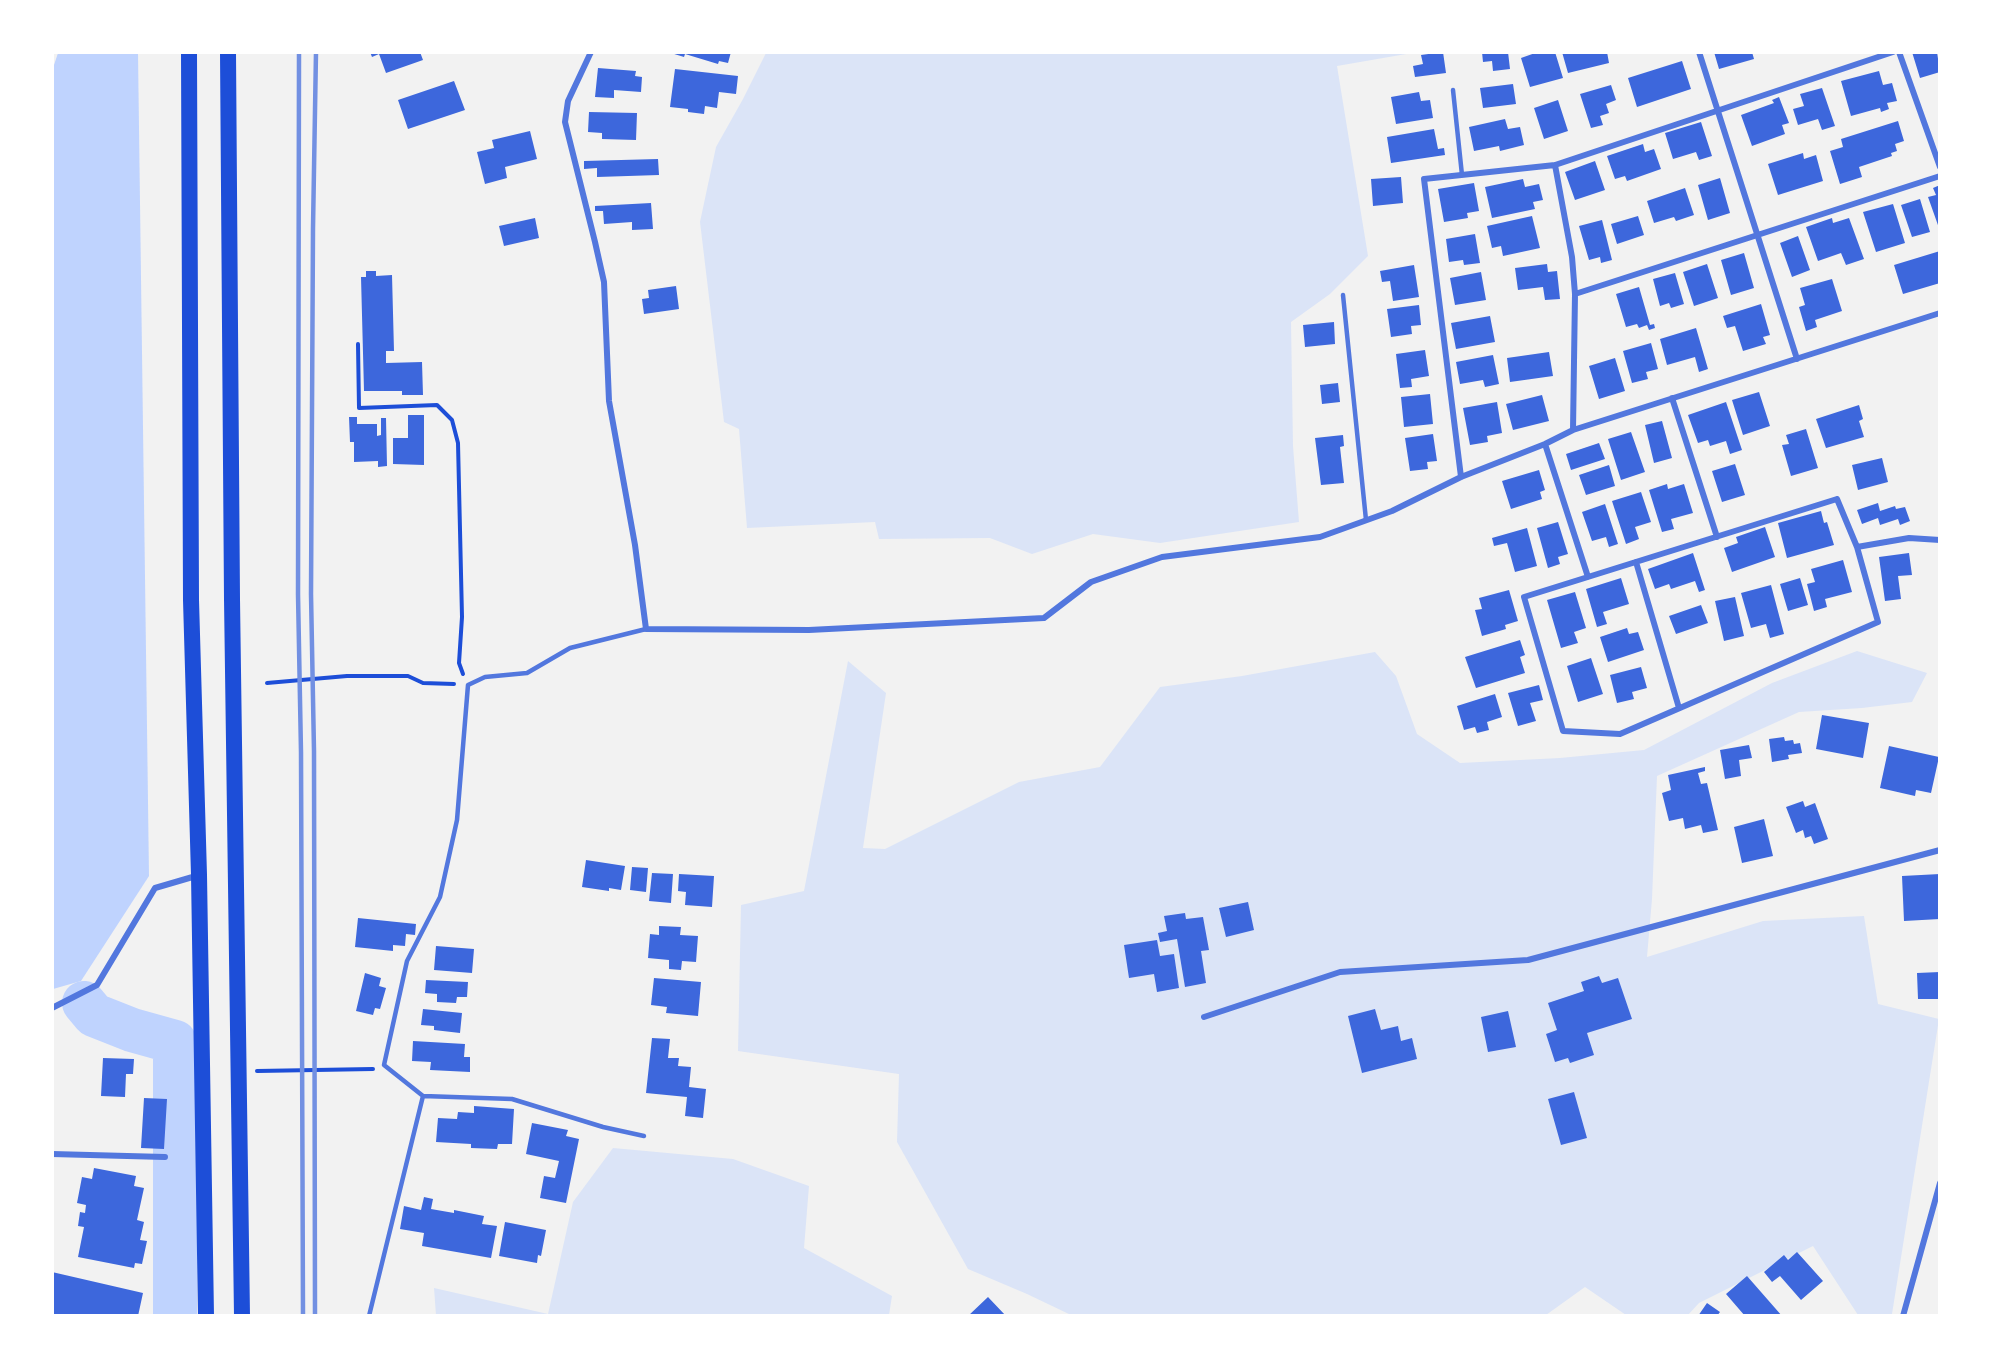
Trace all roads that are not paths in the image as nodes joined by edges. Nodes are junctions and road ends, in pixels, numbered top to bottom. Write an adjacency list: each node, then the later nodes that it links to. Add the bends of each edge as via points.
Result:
1 (189, 52): 31 (highway, via 191,600)
2 (228, 52): 40 (highway)
3 (591, 52): 28 (street, via 568,100 565,123 604,282 609,401)
4 (1699, 52): 8 (street)
5 (1893, 52): 8 (street)
6 (1899, 52): 10 (street)
7 (1453, 90): 11 (lane)
8 (1718, 111): 9 (street); 13 (street)
9 (1555, 165): 11 (street); 14 (street)
10 (1940, 167)
11 (1462, 175): 21 (street, via 1424,179)
12 (1940, 176): 13 (street)
13 (1758, 235): 14 (street); 17 (street)
14 (1575, 294): 19 (street)
15 (1343, 295): 22 (lane)
16 (1940, 313): 17 (street)
17 (1797, 359): 18 (street)
18 (1672, 398): 19 (street); 23 (street)
19 (1573, 430): 20 (street)
20 (1545, 444): 21 (street); 27 (street)
21 (1461, 477): 22 (street)
22 (1366, 520): 28 (street, via 1320,537 1162,557 1091,582 1044,618 809,630)
23 (1717, 537): 25 (street, via 1837,499); 26 (street)
24 (1940, 540): 25 (street, via 1909,538)
25 (1857, 547): 29 (street, via 1878,622)
26 (1636, 562): 27 (street); 29 (street)
27 (1588, 577): 29 (street, via 1524,597 1563,730 1620,734)
28 (646, 629): 34 (lane, via 570,648 527,673 485,677 468,685 457,820 440,897 407,961 384,1065)
29 (1679, 708)
30 (1940, 850): 33 (street, via 1528,960 1340,972)
31 (199, 875): 32 (street, via 155,888 97,985); 39 (highway)
32 (52, 1008)
33 (1204, 1017)
34 (423, 1096): 35 (lane, via 512,1099); 41 (lane)
35 (644, 1136)
36 (52, 1154): 37 (street)
37 (165, 1157)
38 (1940, 1183): 42 (street)
39 (206, 1316)
40 (242, 1316)
41 (369, 1316)
42 (1903, 1316)

